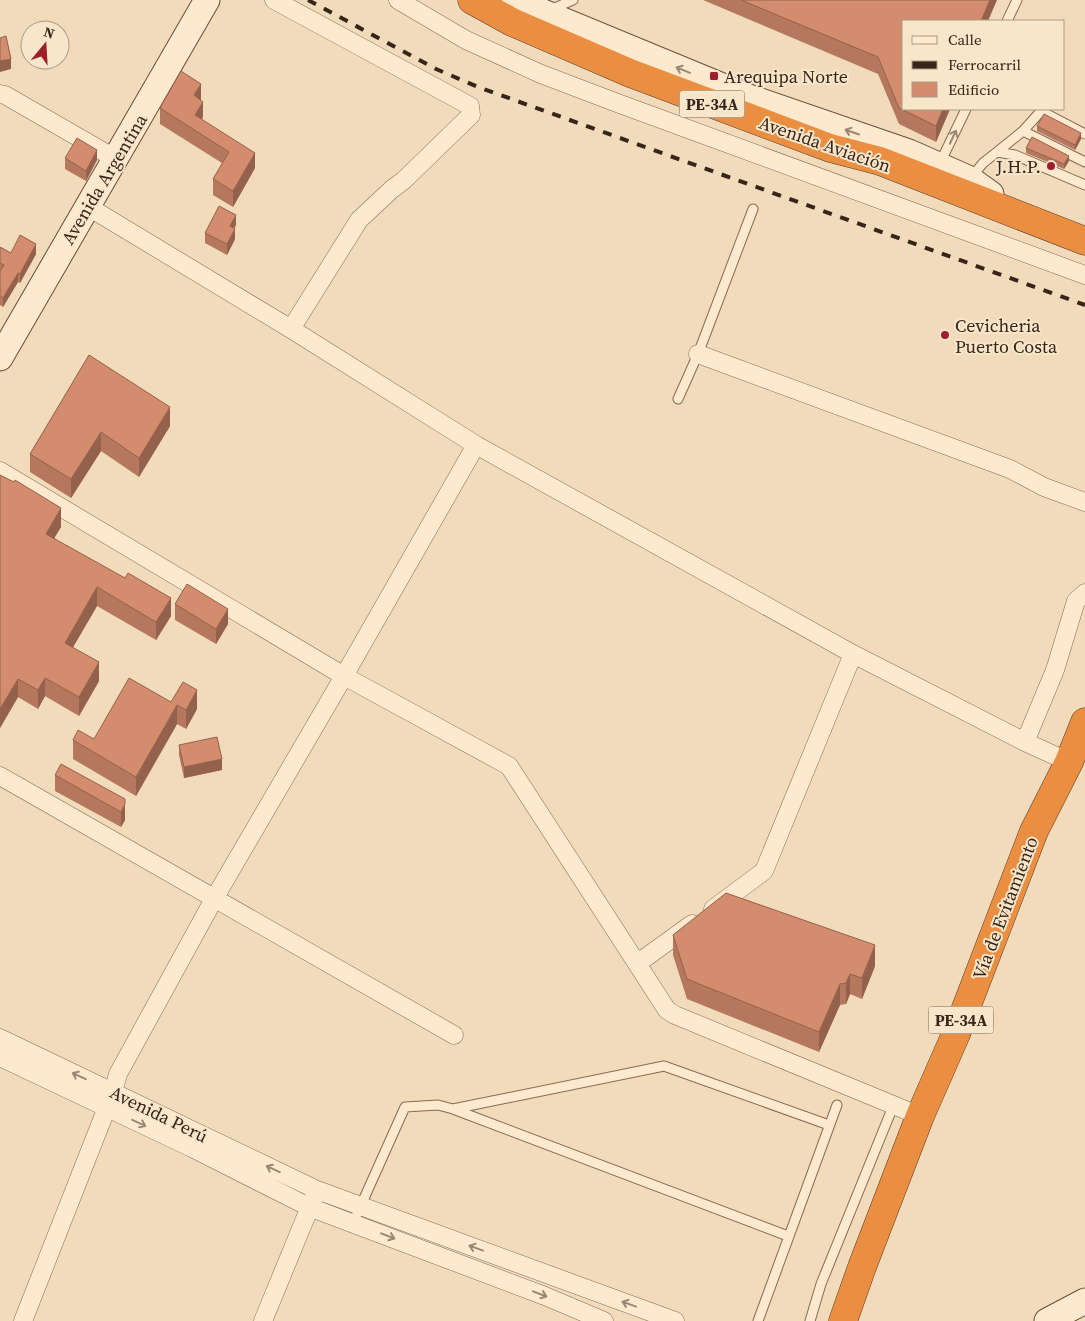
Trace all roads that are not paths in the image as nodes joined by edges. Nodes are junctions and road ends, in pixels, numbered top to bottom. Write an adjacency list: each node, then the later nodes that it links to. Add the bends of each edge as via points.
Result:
1 (207, 0): 15 (street, Avenida Argentina)
2 (274, 0): 25 (street, via 470,106 471,115 359,220)
3 (398, 0): 24 (street, via 466,40 550,77)
4 (573, 0): 7 (lane, via 557,7)
5 (1017, 0): 8 (lane)
6 (485, 3): 13 (highway, Avenida Aviación / PE-34A, via 512,22 648,79 830,148)
7 (525, 5): 13 (street, one-way to 7)
8 (1007, 20)
9 (0, 94): 15 (street)
10 (966, 110): 17 (lane, one-way to 10)
11 (1023, 131): 12 (lane, via 1041,111); 14 (lane); 16 (lane)
12 (1085, 134)
13 (880, 151): 17 (street); 19 (highway, Avenida Aviación / PE-34A)
14 (997, 152): 18 (lane, via 1015,155); 19 (lane, via 982,164)
15 (116, 159): 20 (street, Avenida Argentina)
16 (1085, 162)
17 (939, 165): 19 (street)
18 (1085, 185)
19 (973, 188): 22 (highway, Avenida Aviación / PE-34A); 23 (highway, Avenida Aviación / PE-34A)
20 (87, 206): 25 (street); 27 (street, Avenida Argentina)
21 (753, 209): 26 (lane)
22 (1085, 222)
23 (1085, 241)
24 (1085, 274)
25 (291, 329): 29 (street)
26 (698, 354): 28 (lane); 31 (street, via 1010,469)
27 (0, 358)
28 (678, 399)
29 (476, 445): 33 (street); 34 (street)
30 (0, 471): 34 (street)
31 (1085, 502)
32 (1085, 593): 36 (street, via 1076,601 1055,670)
33 (853, 654): 36 (street); 40 (street, via 764,871)
34 (344, 676): 39 (street); 40 (street, via 509,766)
35 (1085, 722): 37 (highway, Vía de Evitamiento / PE-34A)
36 (1026, 742): 37 (street)
37 (1069, 762): 49 (highway, Vía de Evitamiento / PE-34A, via 1034,831 956,1034)
38 (0, 776): 39 (street)
39 (214, 899): 41 (street); 44 (street, via 118,1074)
40 (638, 963): 45 (street, via 668,1010 675,1015)
41 (454, 1035)
42 (0, 1038): 44 (street, Avenida Perú, one-way to 42)
43 (0, 1057): 47 (street, Avenida Perú)
44 (113, 1092): 47 (street); 51 (street, Avenida Perú, one-way to 44)
45 (895, 1104): 49 (street); 62 (lane, via 821,1284)
46 (837, 1105): 50 (lane)
47 (107, 1108): 53 (street, Avenida Perú, one-way to 53); 57 (street)
48 (453, 1109): 50 (lane, via 664,1066); 52 (lane, via 438,1105 405,1107); 55 (lane)
49 (920, 1116): 63 (highway, Vía de Evitamiento / PE-34A)
50 (829, 1125): 55 (lane)
51 (317, 1190): 52 (street, Avenida Perú); 53 (street)
52 (360, 1206): 54 (lane); 60 (street, Avenida Perú, one-way to 52)
53 (309, 1207): 54 (street, Avenida Perú); 58 (street)
54 (353, 1223): 59 (street, Avenida Perú, one-way to 59)
55 (788, 1236): 61 (lane)
56 (1085, 1301): 64 (street)
57 (23, 1321)
58 (262, 1321)
59 (604, 1321)
60 (675, 1321)
61 (758, 1321)
62 (810, 1321)
63 (843, 1321)
64 (1047, 1321)

